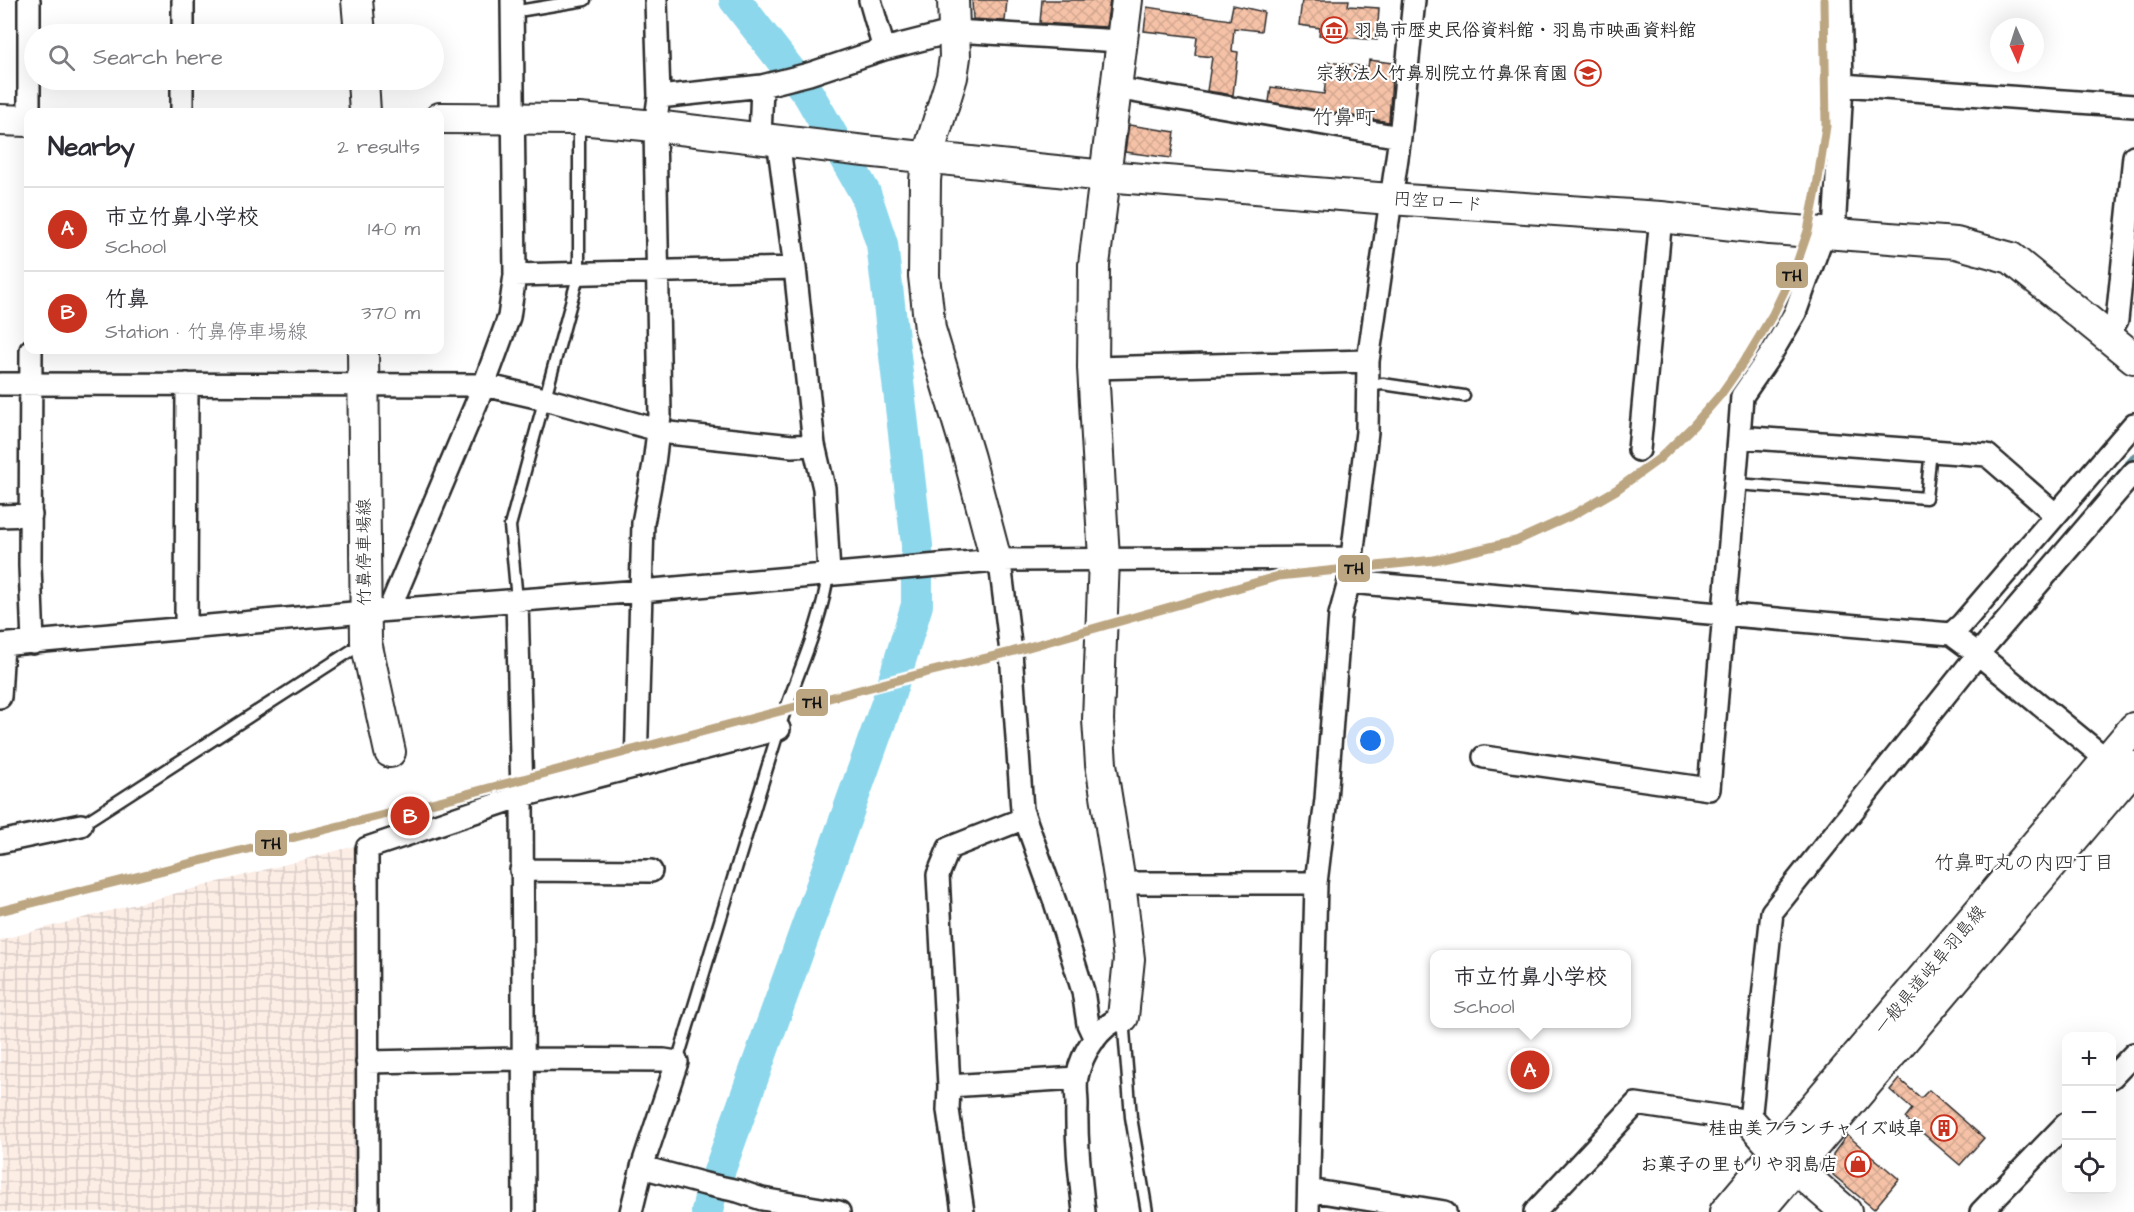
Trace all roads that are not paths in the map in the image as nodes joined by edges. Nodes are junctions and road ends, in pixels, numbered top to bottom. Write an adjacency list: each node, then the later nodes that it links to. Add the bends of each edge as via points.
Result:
1 (29, 0): 12 (street)
2 (183, 0): 13 (street)
3 (357, 0): 14 (street)
4 (585, 0): 11 (lane)
5 (656, 0): 28 (street)
6 (870, 0): 17 (street)
7 (953, 0): 15 (street)
8 (1127, 0): 16 (street)
9 (1414, 0): 34 (street)
10 (1840, 0): 19 (street)
11 (512, 6): 29 (street)
12 (29, 24)
13 (183, 24)
14 (359, 24)
15 (955, 31): 16 (street); 17 (street); 37 (street, via 952,77)
16 (1120, 41): 20 (street)
17 (885, 49): 18 (street)
18 (771, 84): 28 (street); 35 (street)
19 (1842, 85): 24 (street); 41 (street)
20 (1115, 88): 34 (street); 38 (street)
21 (29, 90): 25 (street)
22 (182, 90): 26 (street)
23 (364, 90): 27 (street)
24 (2134, 106)
25 (29, 108)
26 (182, 108)
27 (365, 108)
28 (657, 112): 31 (street, 円空ロード); 35 (street, 円空ロード); 43 (street)
29 (513, 117): 30 (street, 円空ロード); 31 (street, 円空ロード); 45 (street)
30 (444, 118)
31 (579, 119): 44 (lane)
32 (0, 120): 33 (street)
33 (24, 121)
34 (1400, 136): 39 (street)
35 (769, 139): 37 (street, 円空ロード); 42 (street)
36 (2134, 156): 46 (street, via 2117,320)
37 (927, 158): 38 (street, 円空ロード); 73 (street, via 924,276 930,329)
38 (1105, 176): 39 (street, 円空ロード); 51 (street, via 1094,265)
39 (1390, 199): 40 (street, 円空ロード); 50 (street)
40 (1661, 217): 41 (street, 円空ロード); 64 (street)
41 (1829, 233): 46 (street, 円空ロード, via 1956,243 2011,258); 62 (street, via 1795,313 1742,396)
42 (795, 268): 43 (street); 63 (street)
43 (658, 271): 44 (street); 61 (street)
44 (579, 273): 45 (street); 59 (lane)
45 (515, 274): 56 (street, via 509,317)
46 (2108, 336): 49 (street, 円空ロード)
47 (31, 354): 53 (street)
48 (363, 354): 55 (street, 竹鼻停車場線)
49 (2134, 358)
50 (1368, 361): 51 (street); 57 (street)
51 (1094, 368): 71 (street)
52 (0, 384): 53 (street)
53 (31, 384): 54 (street); 69 (street)
54 (187, 384): 55 (street); 80 (street)
55 (363, 384): 56 (street); 78 (street, 竹鼻停車場線)
56 (484, 385): 59 (street); 78 (street)
57 (1367, 386): 58 (lane, via 1383,384); 72 (street, via 1367,432)
58 (1464, 396)
59 (545, 399): 61 (street); 77 (lane, via 510,526)
60 (2134, 424): 68 (street)
61 (659, 429): 63 (street, via 792,446); 76 (street, via 643,523)
62 (1739, 437): 65 (street); 67 (street)
63 (814, 445): 74 (street, via 824,488)
64 (1639, 450)
65 (1931, 451): 67 (lane, via 1926,498); 68 (street, via 1987,455)
66 (2134, 472): 85 (street)
67 (1736, 484): 79 (street)
68 (2056, 514): 81 (street)
69 (31, 515): 70 (street); 83 (street)
70 (0, 516)
71 (1104, 558): 72 (street); 73 (street); 99 (street, via 1098,720)
72 (1351, 558): 75 (street)
73 (996, 560): 74 (street); 94 (street, via 1001,571 1011,652)
74 (828, 573): 76 (street); 88 (lane, via 825,599)
75 (1349, 582): 79 (street); 100 (street, via 1340,615)
76 (641, 591): 77 (street); 91 (street)
77 (517, 600): 78 (street); 93 (street)
78 (377, 611): 80 (street); 82 (street, 竹鼻停車場線)
79 (1725, 614): 81 (street); 90 (street, via 1709,789)
80 (186, 628): 83 (street)
81 (1951, 634): 85 (street)
82 (366, 642): 89 (street, 竹鼻停車場線); 95 (lane)
83 (33, 643): 84 (street)
84 (2, 645): 86 (street)
85 (1978, 654): 92 (street); 110 (street, via 1772,912)
86 (0, 697)
87 (2134, 728): 92 (street, 一般県道岐阜羽島線)
88 (779, 729): 91 (street); 106 (lane)
89 (390, 752)
90 (1484, 757)
91 (636, 766): 93 (street)
92 (2125, 771): 112 (street, 一般県道岐阜羽島線)
93 (522, 796): 97 (street); 105 (street, via 367,848)
94 (1025, 818): 102 (street, via 1080,980 1088,1024); 109 (street, via 949,848 938,875)
95 (81, 825): 96 (street)
96 (0, 842)
97 (521, 870): 98 (street); 104 (street)
98 (651, 871)
99 (1120, 883): 100 (street); 101 (street, via 1129,959)
100 (1316, 883): 114 (street)
101 (1124, 1017): 102 (street, via 1112,1022); 122 (lane, via 1131,1117)
102 (1095, 1039): 108 (street, via 1084,1055)
103 (2134, 1054): 107 (street)
104 (523, 1059): 105 (street); 106 (street); 117 (street)
105 (367, 1062): 116 (street)
106 (677, 1062): 113 (street)
107 (2116, 1073)
108 (1077, 1078): 109 (street); 121 (street, via 1076,1147)
109 (949, 1086): 120 (street, via 948,1110)
110 (1750, 1121): 112 (street); 125 (street, via 1636,1104)
111 (2062, 1129): 129 (street)
112 (1786, 1160): 126 (street, 一般県道岐阜羽島線); 127 (street, 一般県道岐阜羽島線); 128 (street)
113 (642, 1167): 115 (street, via 738,1191); 118 (street)
114 (1308, 1190): 123 (street); 124 (street)
115 (764, 1205): 119 (street)
116 (368, 1212)
117 (524, 1212)
118 (631, 1212)
119 (839, 1212)
120 (963, 1212)
121 (1084, 1212)
122 (1147, 1212)
123 (1308, 1212)
124 (1445, 1212)
125 (1535, 1212)
126 (1725, 1212)
127 (1758, 1212)
128 (1846, 1212)
129 (1981, 1212)

